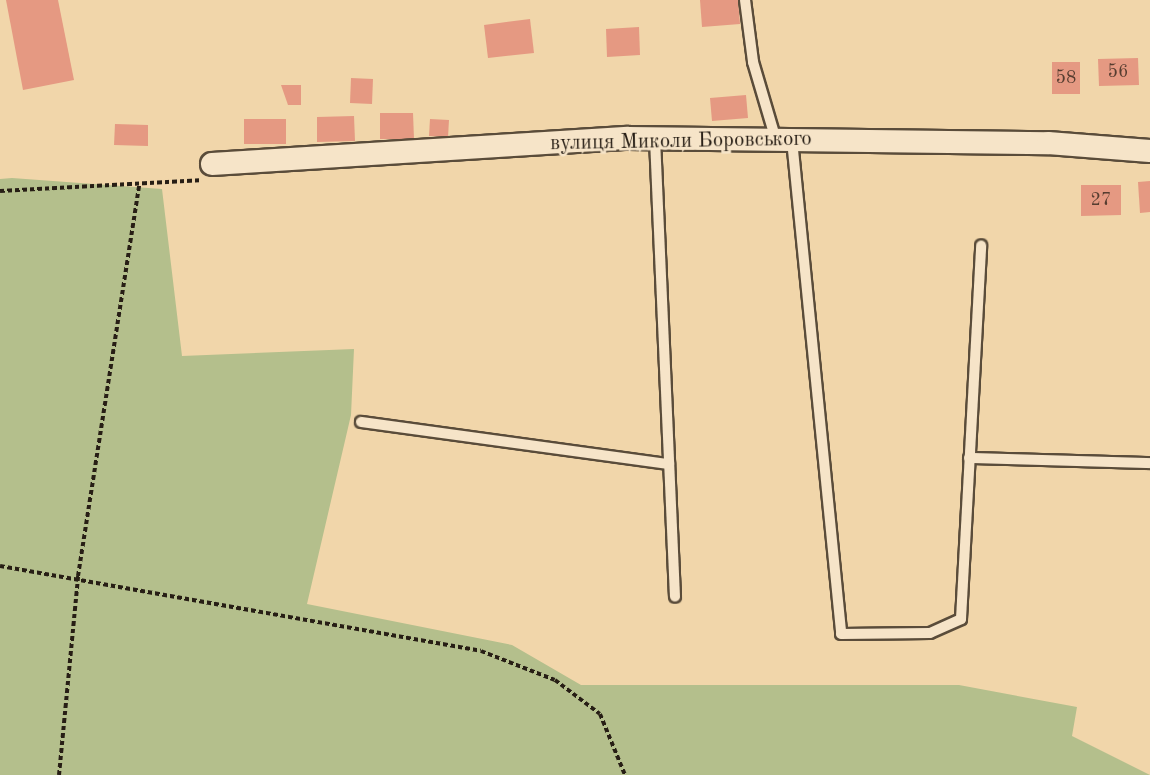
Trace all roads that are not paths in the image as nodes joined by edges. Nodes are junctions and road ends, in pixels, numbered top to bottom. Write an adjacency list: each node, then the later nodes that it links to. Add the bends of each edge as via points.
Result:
1 (745, 0): 3 (lane, via 753,62)
2 (655, 139): 3 (street, вулиця Миколи Боровського); 5 (street, вулиця Миколи Боровського); 10 (lane)
3 (784, 140): 4 (street, вулиця Миколи Боровського, via 1048,143); 8 (lane, via 841,634 930,633 961,619)
4 (1150, 151)
5 (212, 164)
6 (981, 246): 8 (lane)
7 (361, 422): 10 (lane)
8 (969, 459): 9 (lane)
9 (1150, 463)
10 (669, 464): 11 (lane)
11 (675, 597)

